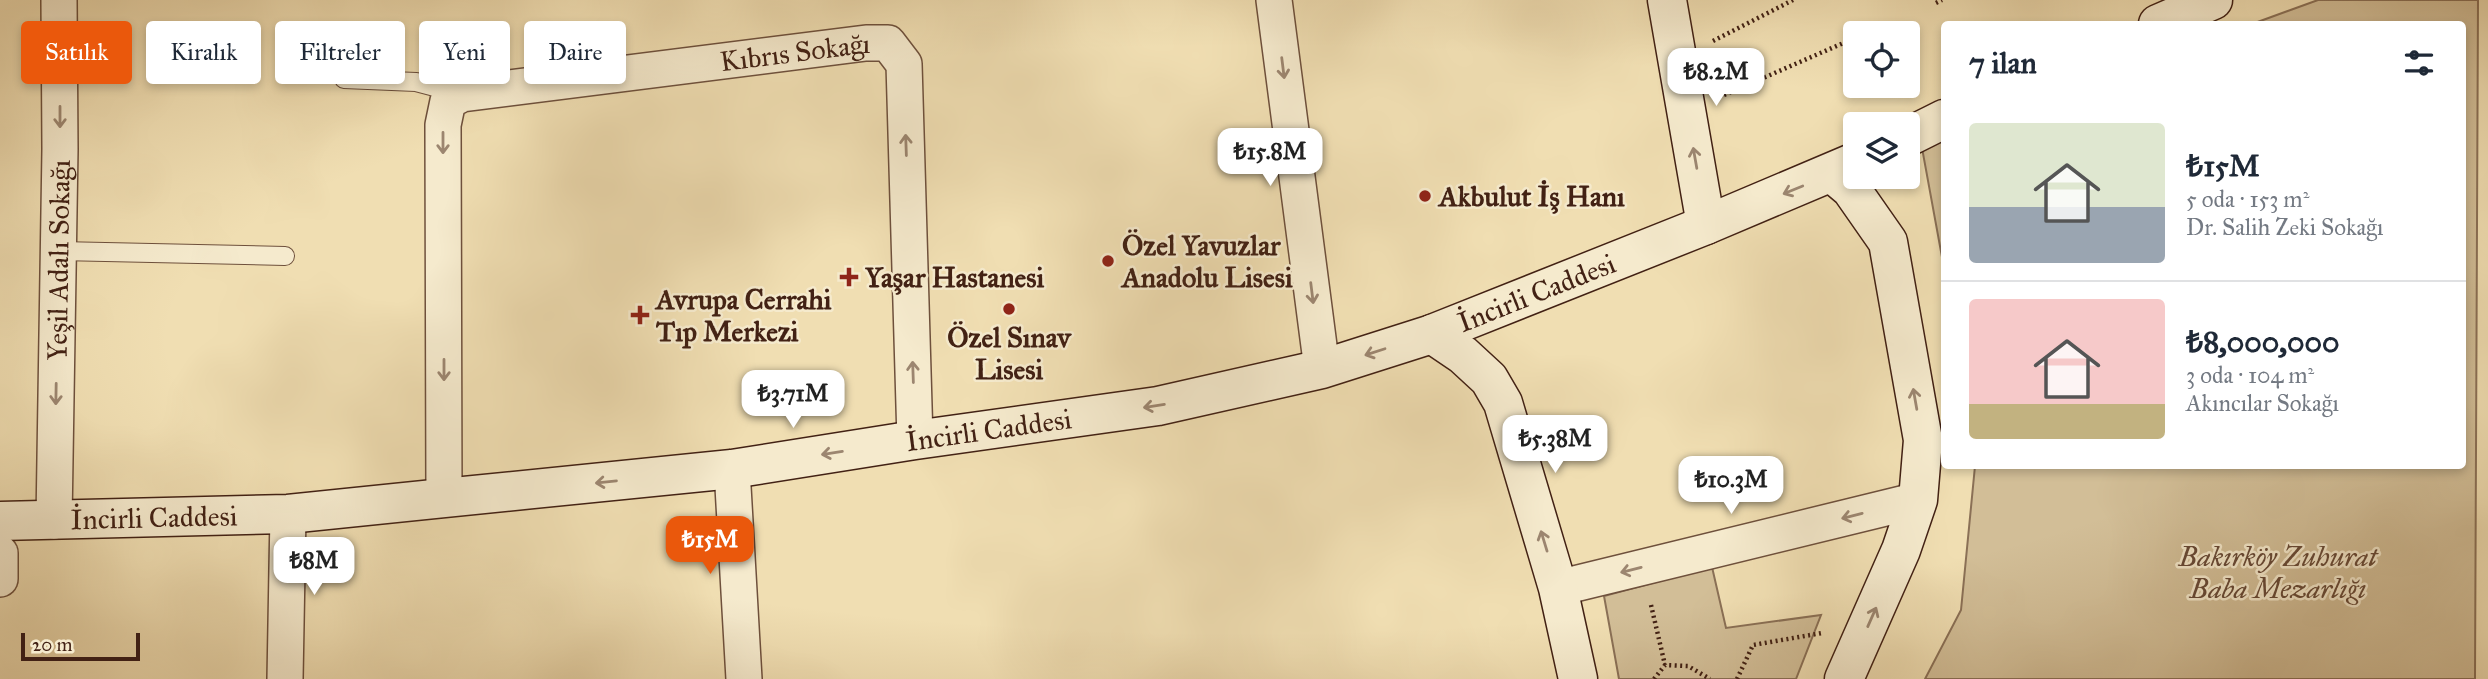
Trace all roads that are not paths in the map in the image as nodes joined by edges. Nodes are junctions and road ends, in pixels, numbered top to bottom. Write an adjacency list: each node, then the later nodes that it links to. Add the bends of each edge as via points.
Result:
1 (59, 0): 13 (street, Yeşil Adalı Sokağı, one-way to 13)
2 (1274, 0): 16 (street, one-way to 16)
3 (1667, 0): 12 (main road, one-way to 3)
4 (2213, 0): 5 (main road)
5 (2165, 21)
6 (405, 82): 7 (lane)
7 (462, 94): 17 (street, Kıbrıs Sokağı, one-way to 7, via 904,64 888,43); 19 (street, one-way to 19, via 447,101 443,125)
8 (1941, 120): 9 (main road)
9 (1920, 131)
10 (1843, 168): 12 (main road, İncirli Caddesi, one-way to 12)
11 (1851, 189): 20 (main road, one-way to 11, via 1923,440 1888,242)
12 (1706, 225): 15 (main road, İncirli Caddesi)
13 (59, 251): 14 (lane); 23 (street, Yeşil Adalı Sokağı, one-way to 23)
14 (285, 256)
15 (1432, 334): 16 (main road, İncirli Caddesi, one-way to 16); 26 (main road, one-way to 15, via 1503,403 1489,379)
16 (1322, 369): 17 (main road, İncirli Caddesi, one-way to 17, via 1158,406)
17 (915, 440): 18 (main road, İncirli Caddesi, one-way to 18)
18 (732, 469): 19 (main road, İncirli Caddesi, one-way to 19); 28 (street)
19 (444, 498): 21 (main road, İncirli Caddesi)
20 (1919, 500): 26 (street, one-way to 26); 30 (main road, one-way to 20)
21 (288, 514): 23 (main road, İncirli Caddesi); 27 (street)
22 (0, 521): 23 (main road, İncirli Caddesi)
23 (54, 521)
24 (0, 553): 25 (street)
25 (0, 579)
26 (1558, 589): 29 (main road)
27 (285, 679)
28 (744, 679)
29 (1578, 679)
30 (1844, 679)

